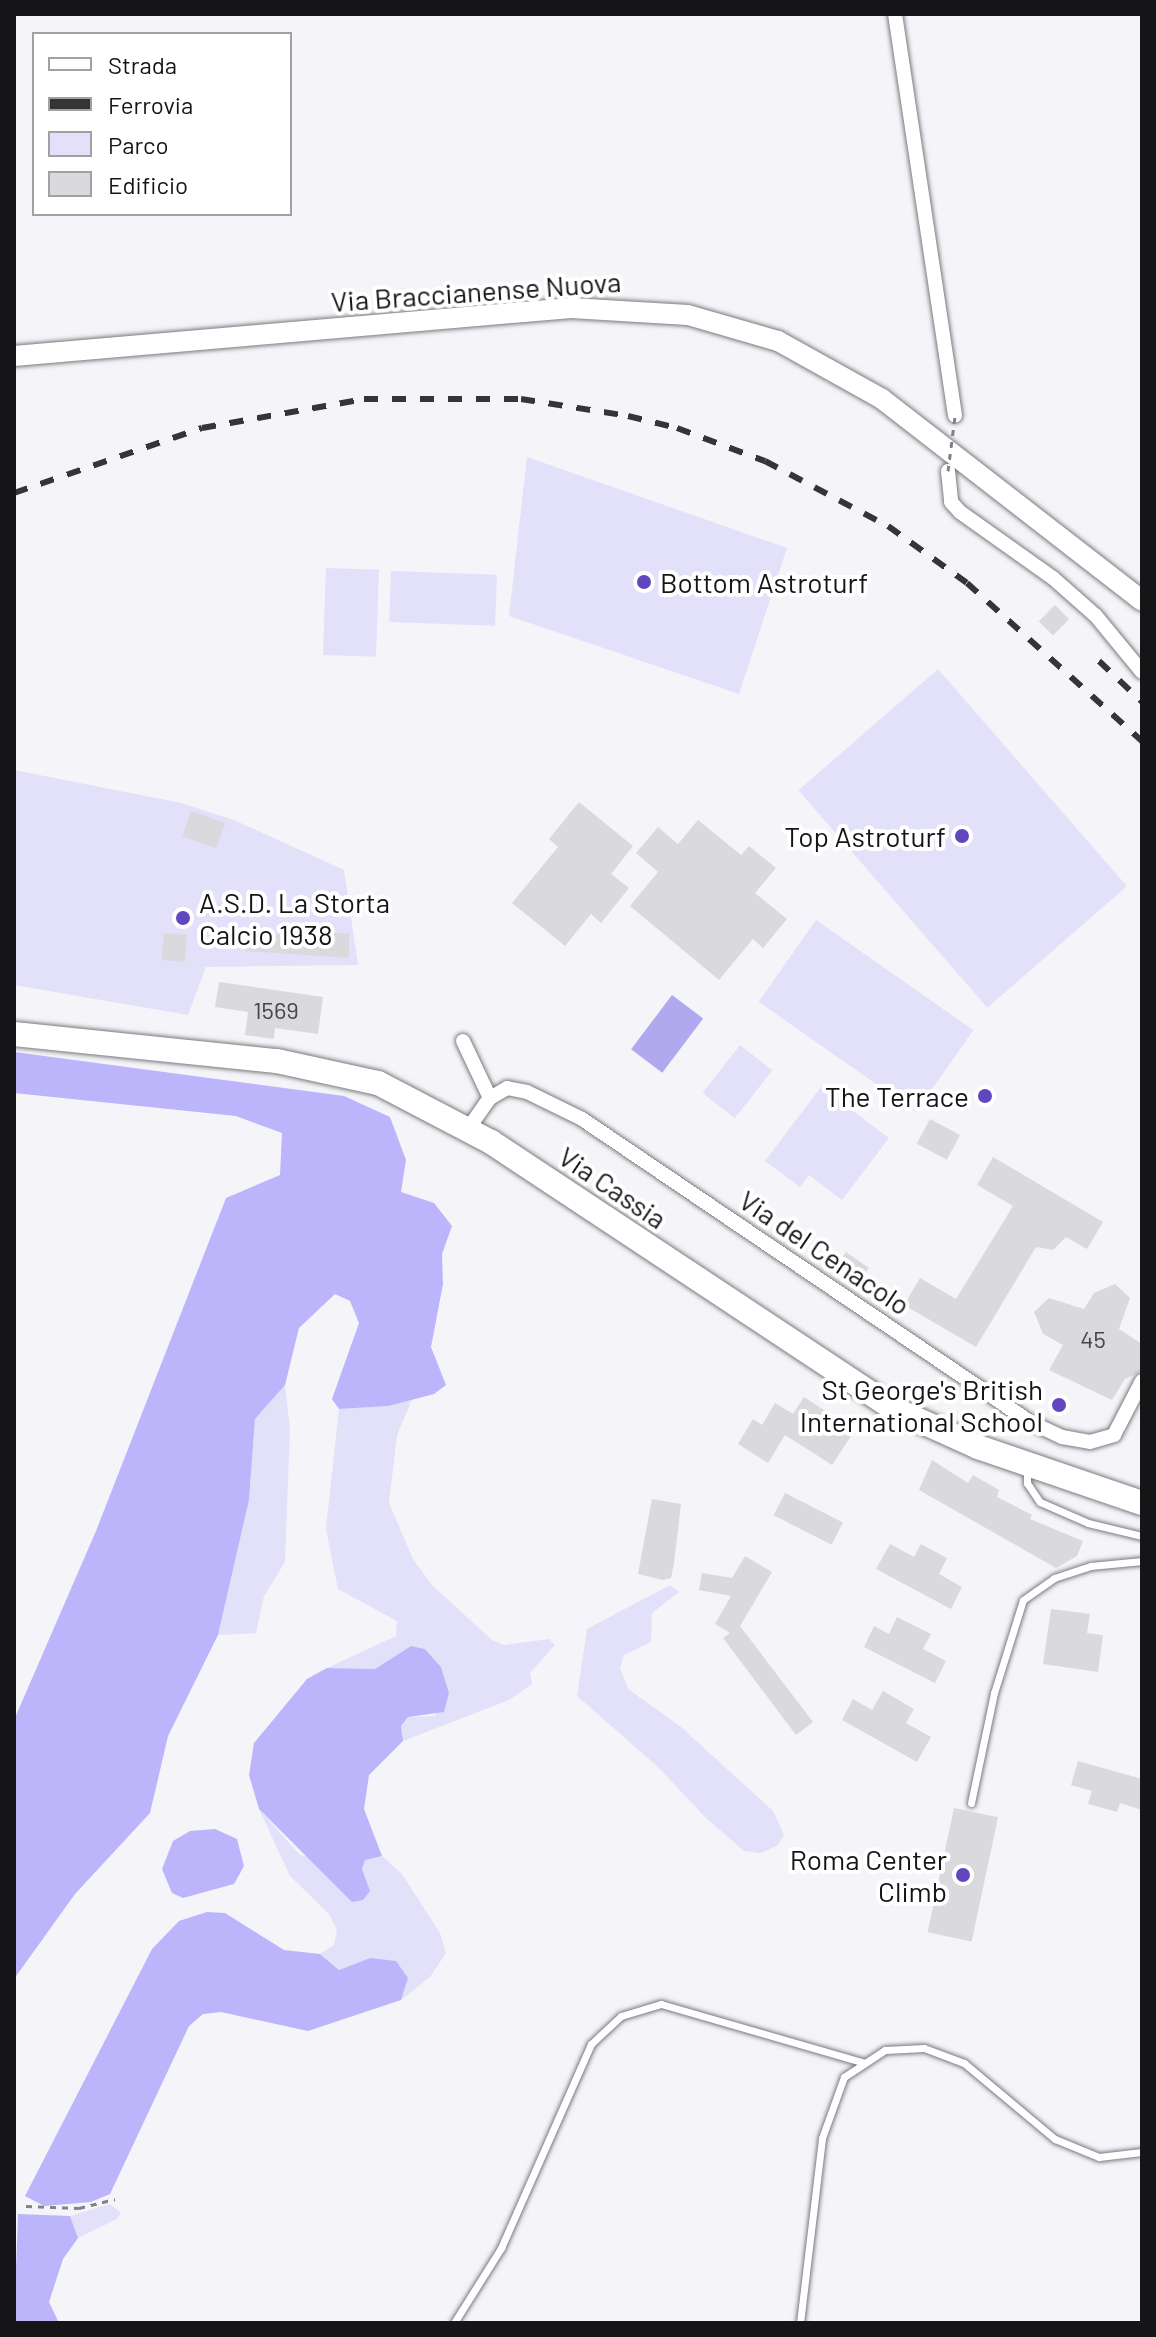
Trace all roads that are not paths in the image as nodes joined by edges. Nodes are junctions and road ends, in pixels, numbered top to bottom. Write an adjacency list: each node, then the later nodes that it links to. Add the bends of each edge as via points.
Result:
1 (895, 14): 3 (street)
2 (14, 356): 5 (main road, Via Braccianense Nuova, via 571,308 630,308 714,320 778,341 882,399)
3 (955, 416)
4 (948, 471): 6 (street, via 951,502 960,512 1053,578 1096,616)
5 (1142, 601)
6 (1142, 672)
7 (14, 1034): 10 (main road, Via Cassia, via 332,1069 378,1083)
8 (463, 1041): 9 (street)
9 (490, 1098): 10 (street); 11 (street, Via del Cenacolo, via 517,1088 582,1119 1052,1433 1090,1442 1114,1435)
10 (468, 1129): 12 (main road, Via Cassia, via 849,1382 929,1426)
11 (1142, 1381)
12 (1027, 1466): 13 (main road, Via Cassia); 14 (lane, via 1027,1483 1040,1502 1088,1523)
13 (1142, 1503)
14 (1142, 1536)
15 (1142, 1561): 16 (lane, via 1091,1566 1054,1578 1023,1600 994,1693)
16 (971, 1803)
17 (865, 2063): 18 (lane, via 885,2050 924,2048 964,2063 1055,2139 1099,2157); 19 (lane, via 661,2004 621,2016 591,2044 501,2248); 20 (lane, via 844,2077 822,2138)
18 (1142, 2152)
19 (454, 2323)
20 (800, 2323)

